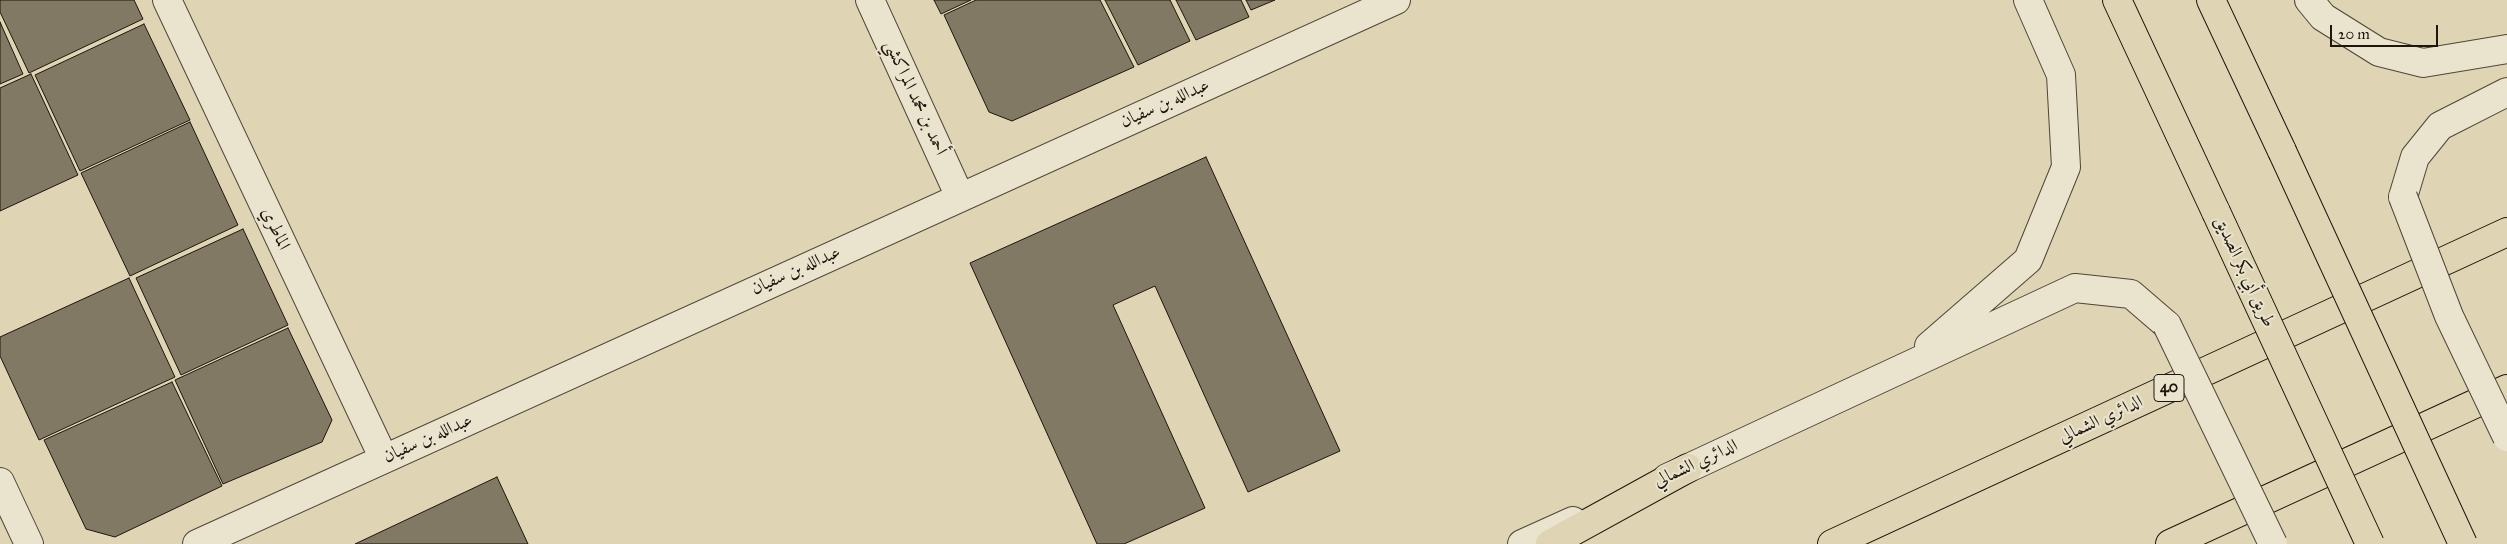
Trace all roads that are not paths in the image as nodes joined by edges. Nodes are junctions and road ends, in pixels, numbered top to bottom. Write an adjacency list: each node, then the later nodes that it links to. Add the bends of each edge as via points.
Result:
1 (167, 0): 15 (street, الماطري)
2 (870, 0): 10 (street, أحمد بن محمد المراكشي)
3 (1396, 0): 10 (street, عبدالله بن سفيان)
4 (2028, 0): 12 (street, via 2061,75 2066,167 2028,260)
5 (2117, 0): 25 (main road, طريق أبي بكر الصديق, bridge)
6 (2212, 0): 26 (main road, bridge)
7 (2309, 0): 8 (street, via 2323,17 2379,52 2423,63)
8 (2507, 49)
9 (2507, 92): 14 (street, bridge, via 2440,126 2415,157 2403,197 2449,316)
10 (960, 197): 15 (street, عبدالله بن سفيان)
11 (2507, 232): 22 (main road, الدائري الشمالي / 40)
12 (1905, 367): 16 (street, الدائري الشمالي); 24 (street, الدائري الشمالي, bridge, via 2075,288 2131,294 2167,325)
13 (2507, 389): 23 (main road)
14 (2507, 437)
15 (384, 459): 19 (street, عبدالله بن سفيان)
16 (1688, 468): 20 (street, الدائري الشمالي); 21 (main road)
17 (0, 482): 18 (street)
18 (29, 544)
19 (197, 544)
20 (1522, 544)
21 (1550, 544)
22 (1832, 544)
23 (2170, 544)
24 (2273, 544)
25 (2370, 544)
26 (2463, 544)

